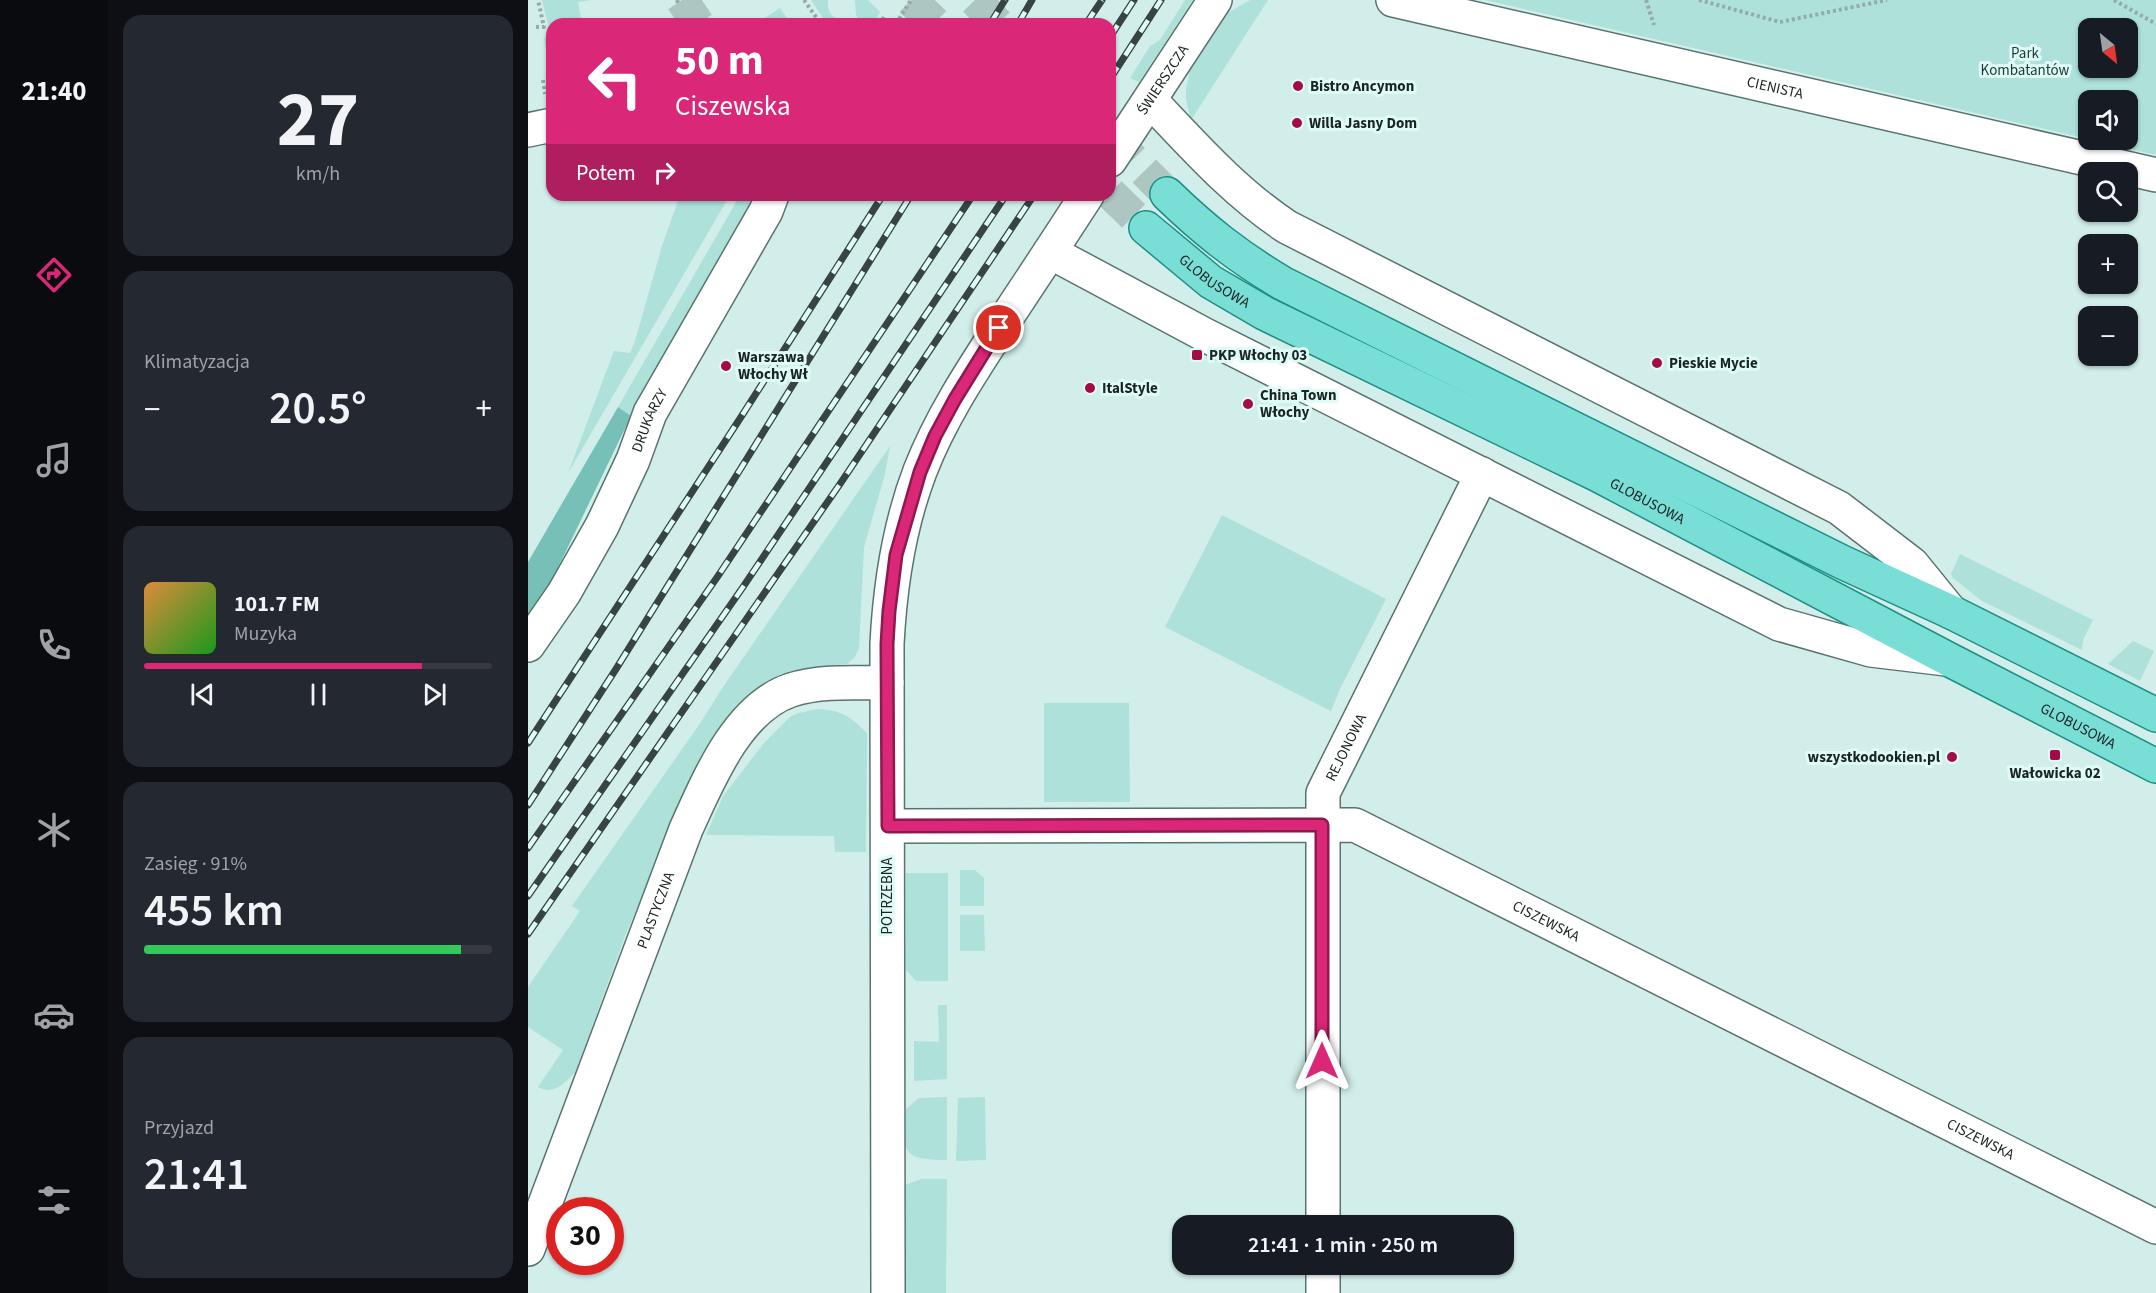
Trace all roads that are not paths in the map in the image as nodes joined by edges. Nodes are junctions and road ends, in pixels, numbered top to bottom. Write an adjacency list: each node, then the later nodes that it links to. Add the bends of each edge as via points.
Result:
1 (1215, 0): 3 (street, ŚWIERSZCZA)
2 (1393, 0): 7 (street, CIENISTA)
3 (1149, 100): 6 (street, ŚWIERSZCZA); 14 (street, via 1241,193 1279,222 1839,508 1912,564)
4 (546, 126): 5 (street)
5 (528, 129)
6 (1116, 151)
7 (2156, 175)
8 (1167, 194): 14 (main road, GLOBUSOWA, via 1241,258 1282,283 1842,562)
9 (770, 201): 15 (street, DRUKARZY, via 650,413 602,526 564,593)
10 (1083, 201): 12 (street)
11 (1146, 228): 16 (main road, GLOBUSOWA, via 1211,282 1264,313 1599,475)
12 (1050, 252): 13 (street); 17 (street, POTRZEBNA, via 955,399 920,472 896,555 889,611)
13 (1482, 474): 16 (street, via 1779,624 1871,650); 20 (street, REJONOWA, via 1323,793)
14 (1951, 612): 18 (main road, GLOBUSOWA)
15 (528, 645)
16 (1948, 659): 19 (main road, GLOBUSOWA)
17 (887, 683): 21 (street, POTRZEBNA); 24 (street, PLASTYCZNA, via 791,690 765,704 744,724 725,752 682,840)
18 (2156, 715)
19 (2156, 766)
20 (1322, 825): 21 (street, CISZEWSKA); 22 (street, REJONOWA); 23 (street, CISZEWSKA, via 1355,825)
21 (888, 826): 26 (street, POTRZEBNA)
22 (1323, 1215)
23 (2156, 1227)
24 (528, 1249)
25 (1323, 1275): 27 (street)
26 (888, 1293)
27 (1323, 1293)

